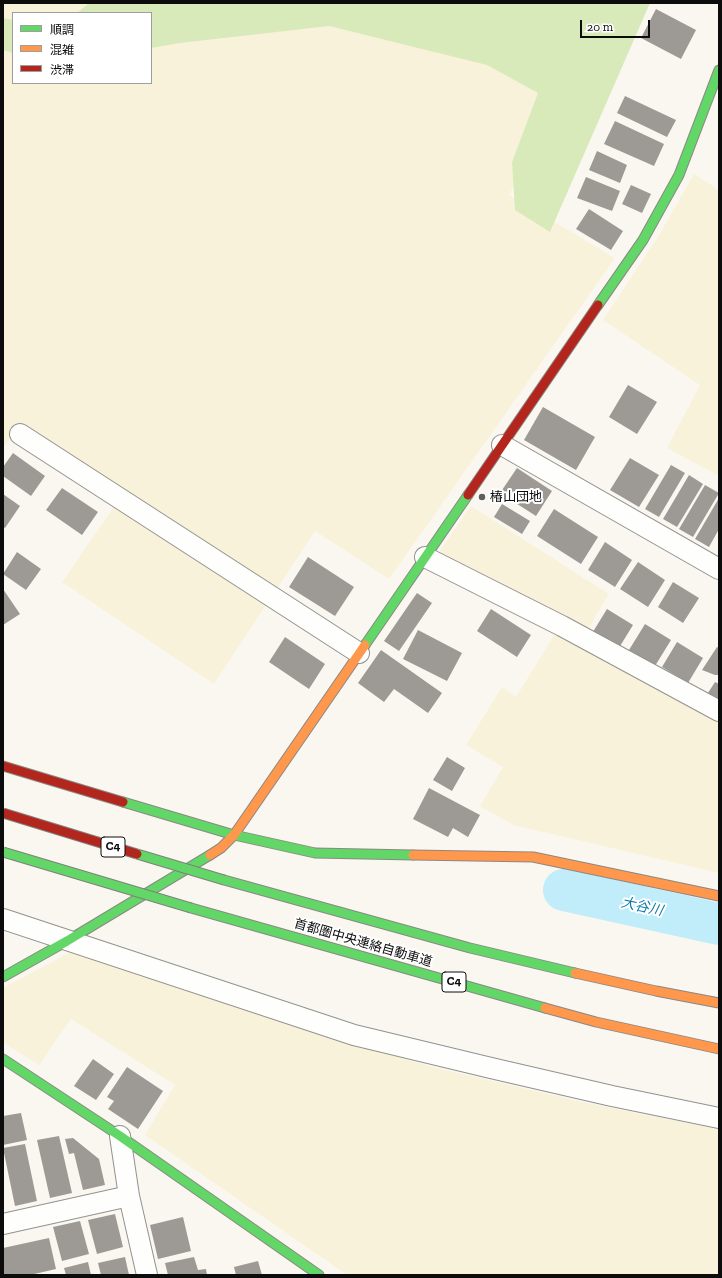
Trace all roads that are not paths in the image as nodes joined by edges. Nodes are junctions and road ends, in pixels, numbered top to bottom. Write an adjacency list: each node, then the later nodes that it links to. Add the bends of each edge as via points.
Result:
1 (719, 70): 3 (main road, via 679,175 643,240)
2 (20, 434): 6 (street)
3 (502, 445): 4 (main road); 5 (street)
4 (425, 557): 6 (main road); 7 (street, via 562,626)
5 (719, 569)
6 (359, 653): 10 (main road)
7 (719, 711)
8 (3, 766): 10 (main road)
9 (3, 813): 16 (main road, 首都圏中央連絡自動車道 / C4, bridge, via 224,880 517,960)
10 (234, 835): 12 (main road, via 315,853 533,857); 14 (main road, via 221,848)
11 (3, 852): 17 (main road, 首都圏中央連絡自動車道 / C4, bridge, via 191,908 596,1022)
12 (719, 896)
13 (3, 919): 14 (street)
14 (68, 941): 15 (main road); 19 (street, via 354,1034 597,1093)
15 (3, 977)
16 (719, 1003)
17 (719, 1049)
18 (3, 1059): 20 (main road)
19 (719, 1118)
20 (120, 1136): 21 (street); 23 (main road)
21 (129, 1196): 22 (street); 24 (street)
22 (3, 1224)
23 (314, 1273)
24 (147, 1275)

